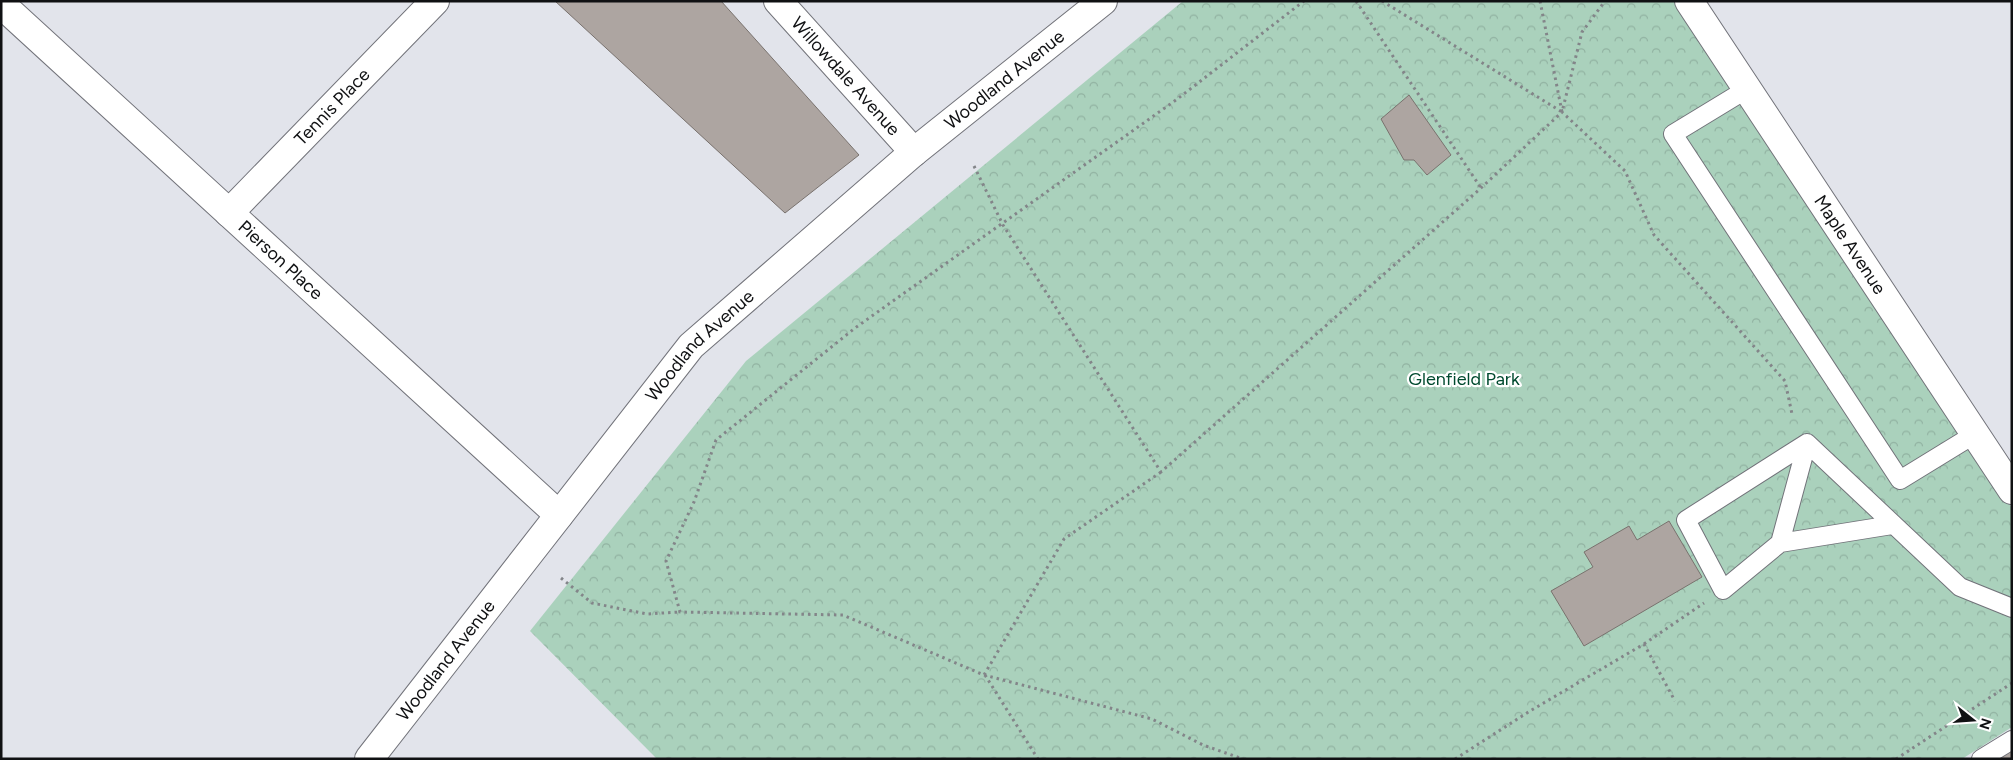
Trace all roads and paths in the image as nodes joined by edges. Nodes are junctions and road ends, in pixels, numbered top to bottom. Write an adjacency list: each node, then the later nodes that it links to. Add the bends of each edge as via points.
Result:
1 (435, 1): 16 (street, Tennis Place)
2 (778, 1): 13 (street, Willowdale Avenue)
3 (1103, 1): 13 (street, Woodland Avenue)
4 (1304, 1): 17 (path, via 1176,100)
5 (1356, 1): 15 (path)
6 (1382, 1): 12 (path)
7 (1540, 1): 12 (path)
8 (1605, 1): 12 (path, via 1582,32)
9 (1689, 1): 11 (street, Maple Avenue)
10 (1, 4): 16 (street, Pierson Place)
11 (1747, 90): 19 (street, Maple Avenue); 19 (lane, via 1673,134 1900,480)
12 (1562, 112): 15 (path); 18 (path, via 1625,171 1654,235 1785,381)
13 (914, 152): 23 (street, Woodland Avenue, via 691,346)
14 (974, 166): 17 (path)
15 (1481, 188): 21 (path)
16 (229, 213): 23 (street, Pierson Place)
17 (1003, 225): 21 (path); 29 (path, via 855,328 716,440 694,502 666,561)
18 (1792, 414)
19 (1975, 434): 22 (street, Maple Avenue)
20 (1808, 443): 24 (lane); 25 (lane); 27 (lane, via 1686,520)
21 (1161, 472): 31 (path, via 1064,539)
22 (2012, 490)
23 (559, 515): 35 (street, Woodland Avenue)
24 (1892, 524): 25 (lane); 28 (lane, via 1960,587)
25 (1780, 543): 27 (lane)
26 (561, 578): 29 (path, via 592,603 647,614)
27 (1723, 590): 30 (path)
28 (2012, 608)
29 (680, 612): 31 (path, via 843,615)
30 (1644, 644): 33 (path); 38 (path)
31 (984, 675): 36 (path); 37 (path, via 1152,718 1203,745)
32 (2012, 683): 39 (path)
33 (1675, 701)
34 (2012, 740): 40 (lane)
35 (369, 759)
36 (1038, 759)
37 (1243, 759)
38 (1456, 759)
39 (1896, 759)
40 (1981, 759)

